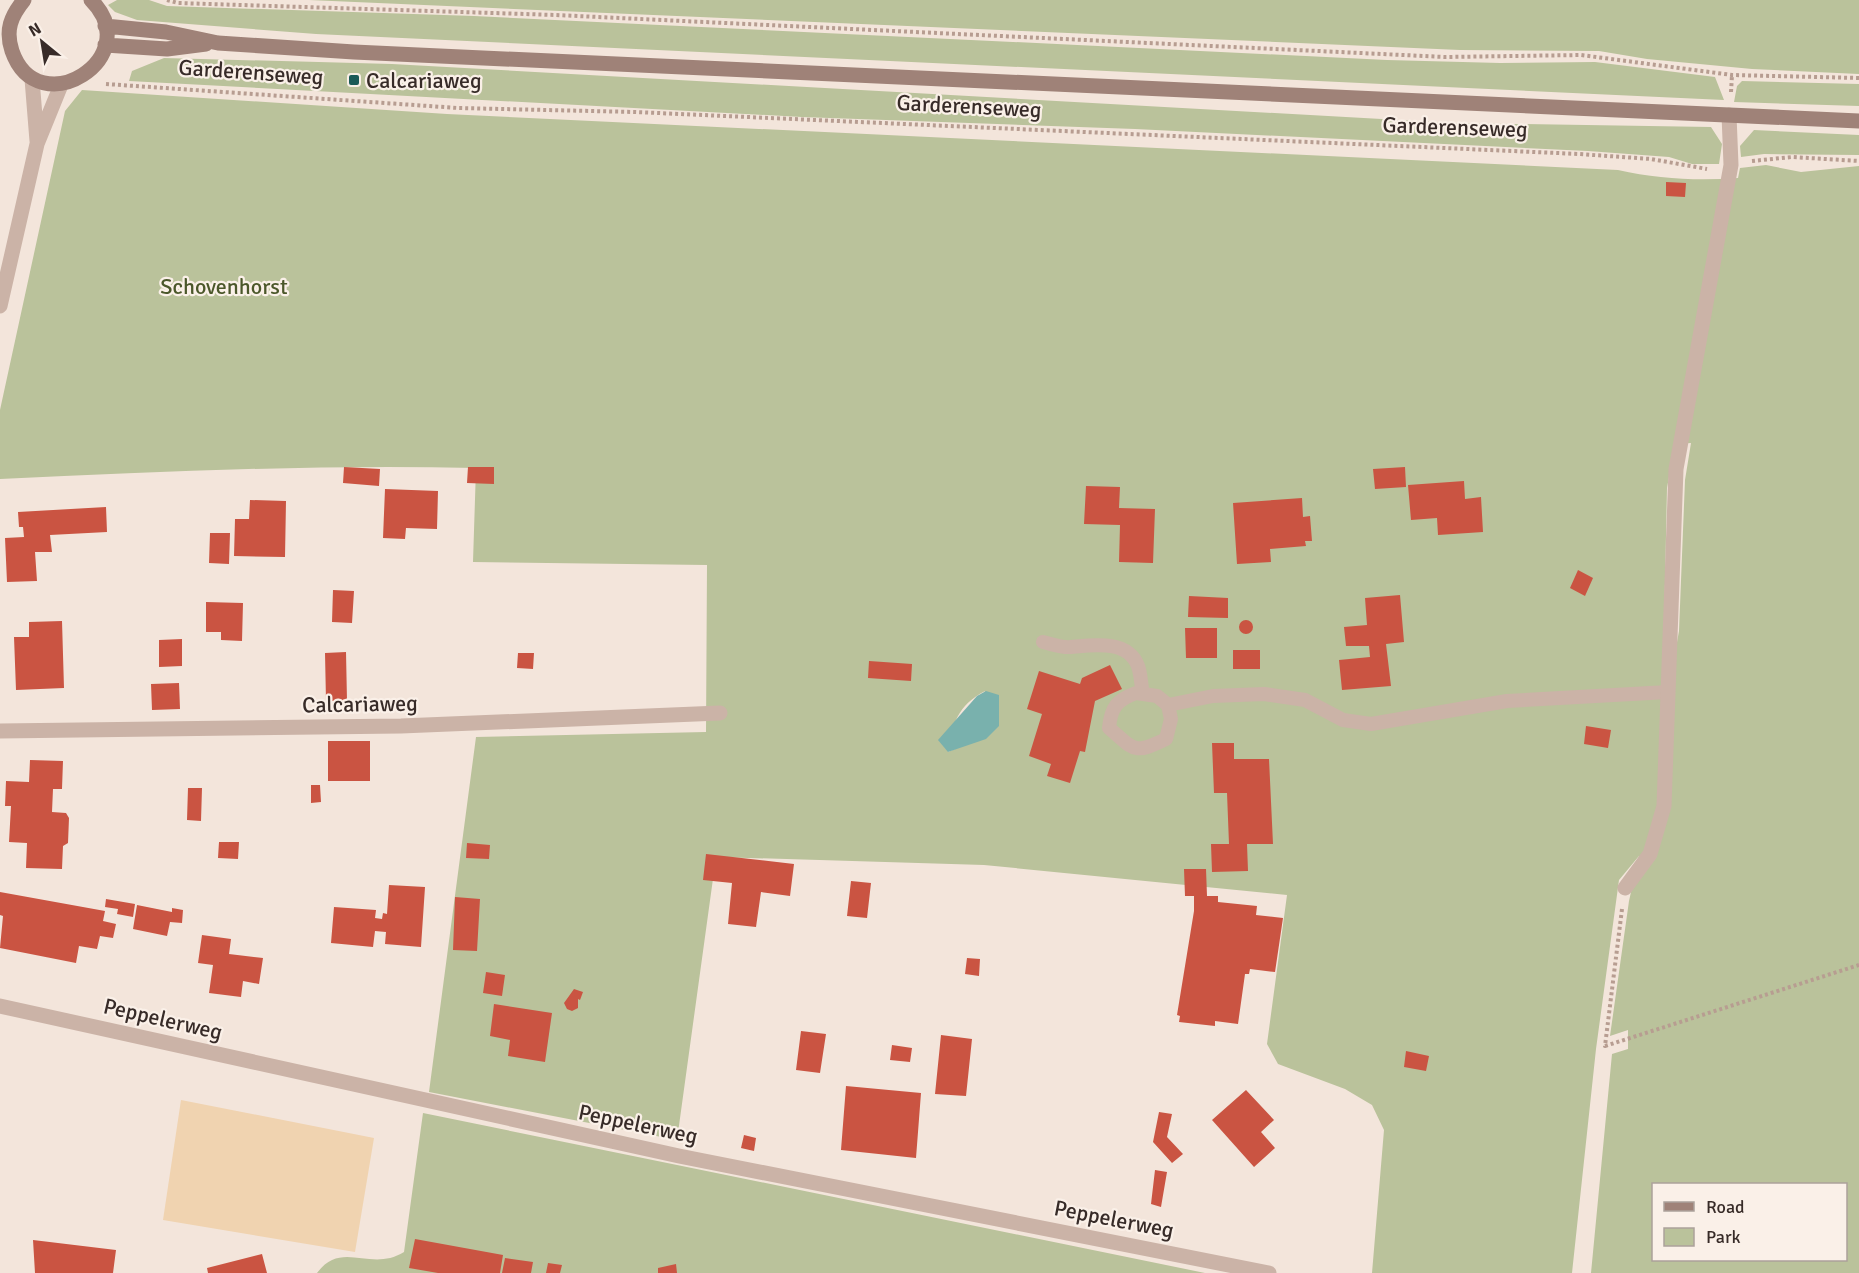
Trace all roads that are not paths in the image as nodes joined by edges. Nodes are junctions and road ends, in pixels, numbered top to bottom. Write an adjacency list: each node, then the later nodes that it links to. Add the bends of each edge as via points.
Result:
1 (24, 0): 3 (main road)
2 (91, 0): 4 (main road, via 102,14)
3 (6, 15): 5 (main road)
4 (105, 26): 6 (main road, Garderenseweg); 7 (main road)
5 (4, 36): 8 (main road)
6 (218, 42): 7 (main road, Garderenseweg, via 167,49); 10 (main road, Garderenseweg, via 354,52)
7 (105, 45): 9 (main road, via 95,66)
8 (32, 79): 9 (main road); 12 (street)
9 (61, 85): 12 (street)
10 (1729, 115): 11 (main road, Garderenseweg); 15 (street, via 1731,165 1676,469)
11 (1859, 121)
12 (37, 144): 13 (street)
13 (0, 306)
14 (1043, 642): 16 (lane, via 1069,648 1110,645 1128,653 1137,664)
15 (1668, 692): 17 (lane, via 1507,701 1371,724 1344,720 1305,700 1264,694 1213,696); 20 (street, via 1664,806 1650,854)
16 (1143, 694): 17 (lane, via 1157,696); 17 (lane, via 1118,700 1110,713 1109,728 1133,748 1142,750 1166,739 1171,719)
17 (1168, 705)
18 (720, 713): 19 (street, Calcariaweg, via 401,726)
19 (0, 731)
20 (1625, 888)
21 (0, 1006): 22 (street, Peppelerweg, via 668,1154)
22 (1269, 1273)

